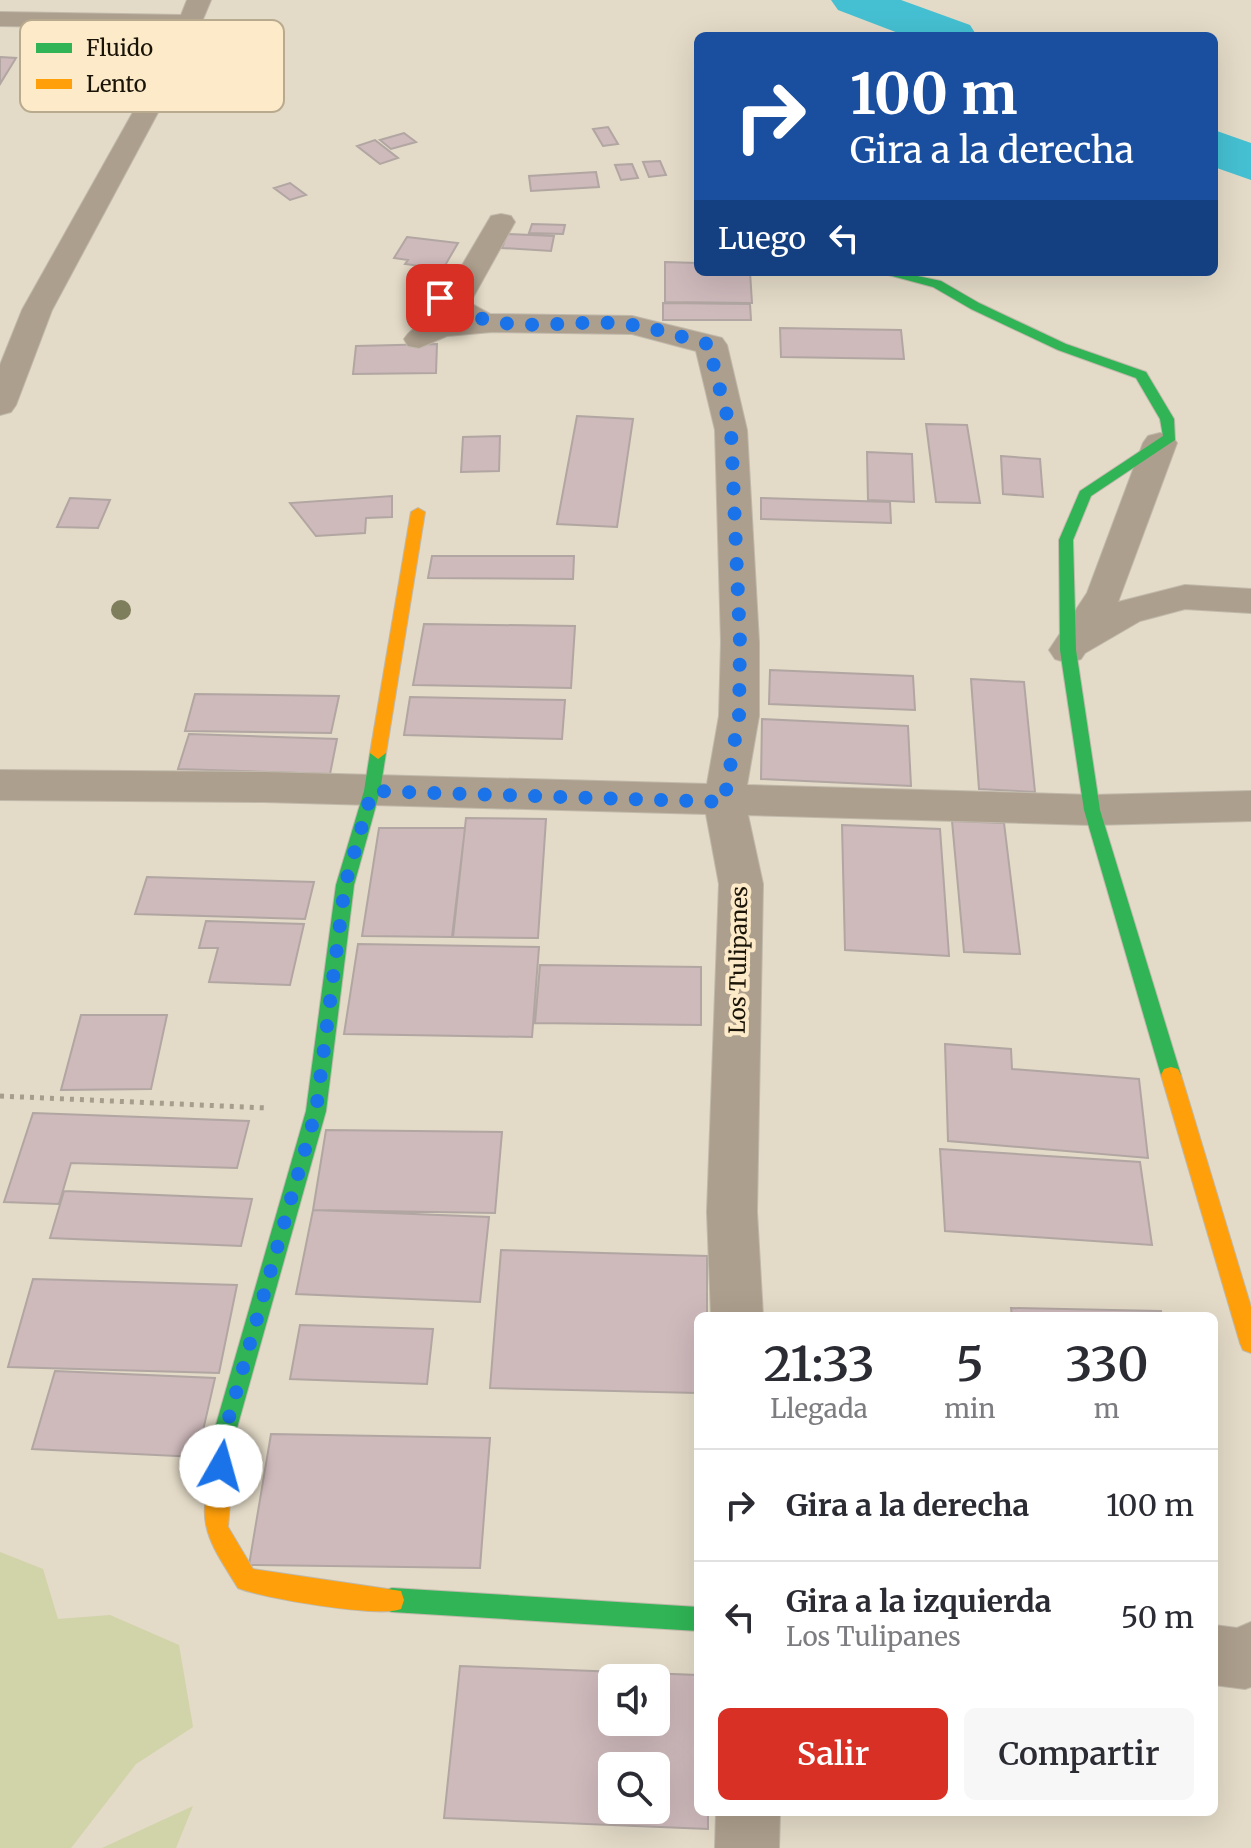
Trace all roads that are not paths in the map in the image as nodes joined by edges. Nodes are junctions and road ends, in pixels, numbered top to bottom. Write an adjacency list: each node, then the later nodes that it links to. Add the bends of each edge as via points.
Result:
1 (194, 11): 2 (street)
2 (0, 19)
3 (147, 112): 10 (street, via 37,310)
4 (501, 222): 7 (street)
5 (433, 274): 7 (street, via 427,288)
6 (901, 276): 11 (street, via 937,284 1062,347 1141,375 1167,419 1170,437)
7 (453, 307): 8 (street)
8 (492, 323): 9 (street, via 440,327); 17 (street, Los Tulipanes, via 632,325 711,345 731,430 740,642 739,716)
9 (419, 339)
10 (0, 405)
11 (1160, 443): 14 (street, via 1105,594); 14 (street, via 1085,494 1066,540)
12 (418, 512): 16 (street)
13 (1251, 601): 14 (street, via 1185,597 1127,612)
14 (1068, 650): 19 (street)
15 (0, 785): 16 (street)
16 (372, 791): 17 (street); 22 (street, via 345,885 316,1111 224,1435 216,1529 246,1580 358,1598)
17 (724, 802): 19 (street); 20 (street, Los Tulipanes, via 741,884 732,1212)
18 (1251, 806): 19 (street)
19 (1092, 810): 21 (street)
20 (737, 1312)
21 (1251, 1343)
22 (694, 1619)
23 (1251, 1652): 24 (street, via 1245,1659)
24 (1218, 1656)
25 (748, 1816): 26 (street)
26 (747, 1848)

